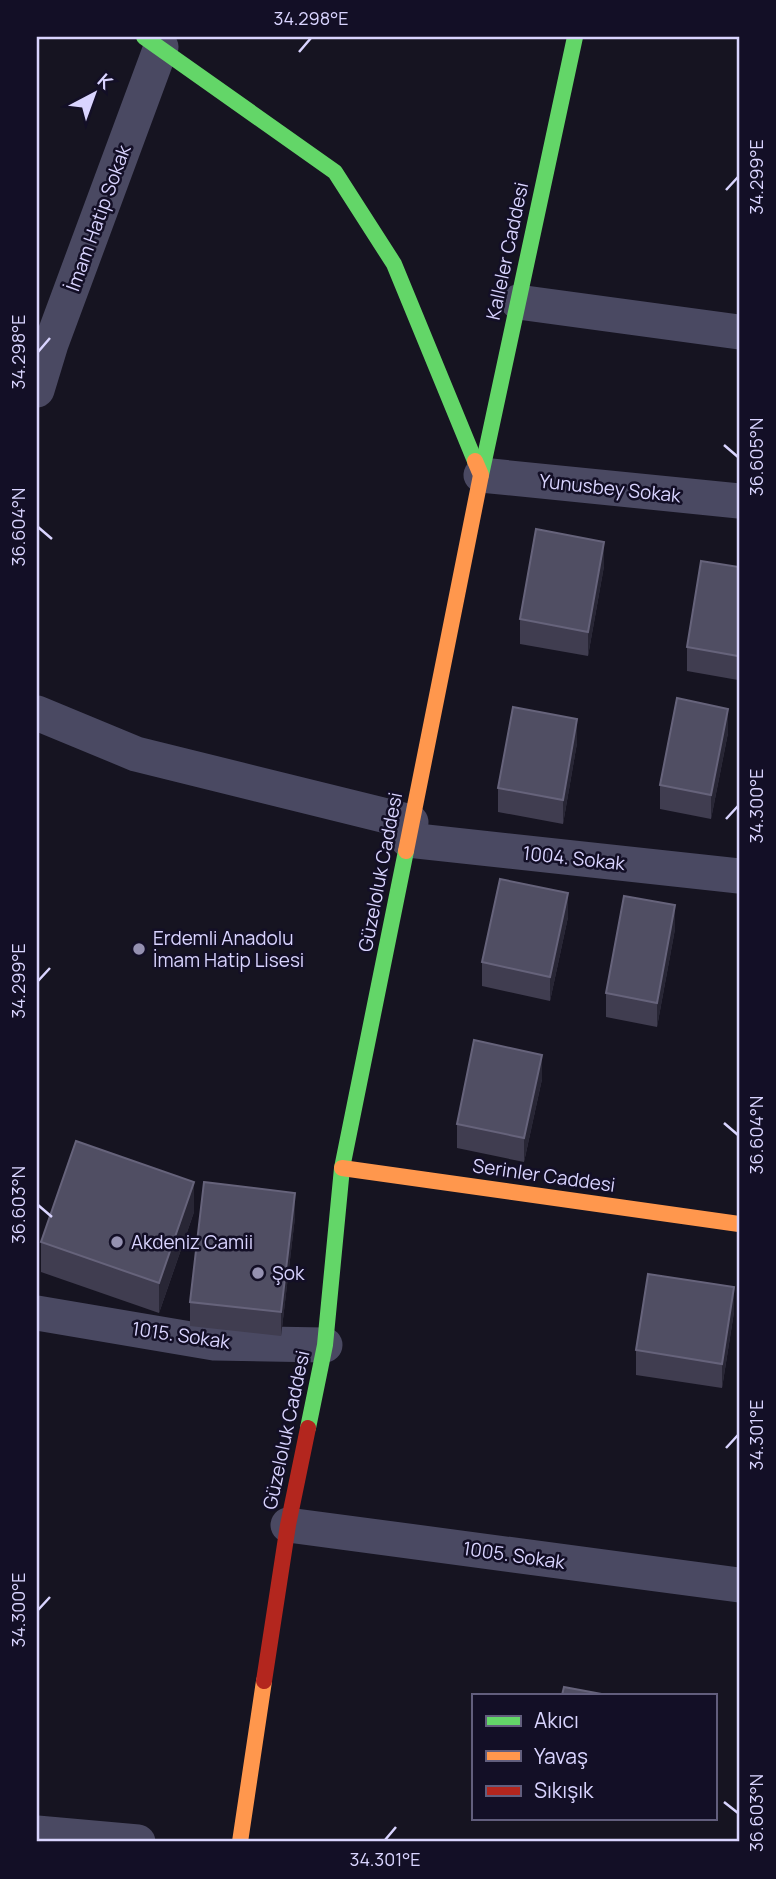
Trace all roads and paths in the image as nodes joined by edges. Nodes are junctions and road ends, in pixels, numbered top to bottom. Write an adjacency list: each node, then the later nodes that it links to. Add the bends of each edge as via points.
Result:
1 (575, 37): 3 (main road, Kalleler Caddesi)
2 (153, 42): 5 (street, İmam Hatip Sokak); 6 (main road, via 335,172 394,264)
3 (518, 302): 4 (street); 6 (main road, Kalleler Caddesi)
4 (739, 332)
5 (37, 390)
6 (481, 475): 7 (street, Yunusbey Sokak); 9 (main road, Güzeloluk Caddesi)
7 (739, 501)
8 (37, 713): 9 (street, 1004. Sokak, via 135,754)
9 (410, 831): 10 (street, 1004. Sokak); 11 (main road, Güzeloluk Caddesi)
10 (739, 876)
11 (342, 1168): 12 (main road, Serinler Caddesi); 14 (main road, Güzeloluk Caddesi)
12 (739, 1224)
13 (37, 1313): 14 (street, 1015. Sokak, via 214,1343)
14 (326, 1345): 15 (main road, Güzeloluk Caddesi)
15 (288, 1525): 16 (street, 1005. Sokak); 19 (main road, Güzeloluk Caddesi)
16 (739, 1585)
17 (37, 1833): 18 (street)
18 (138, 1842)
19 (240, 1842)

